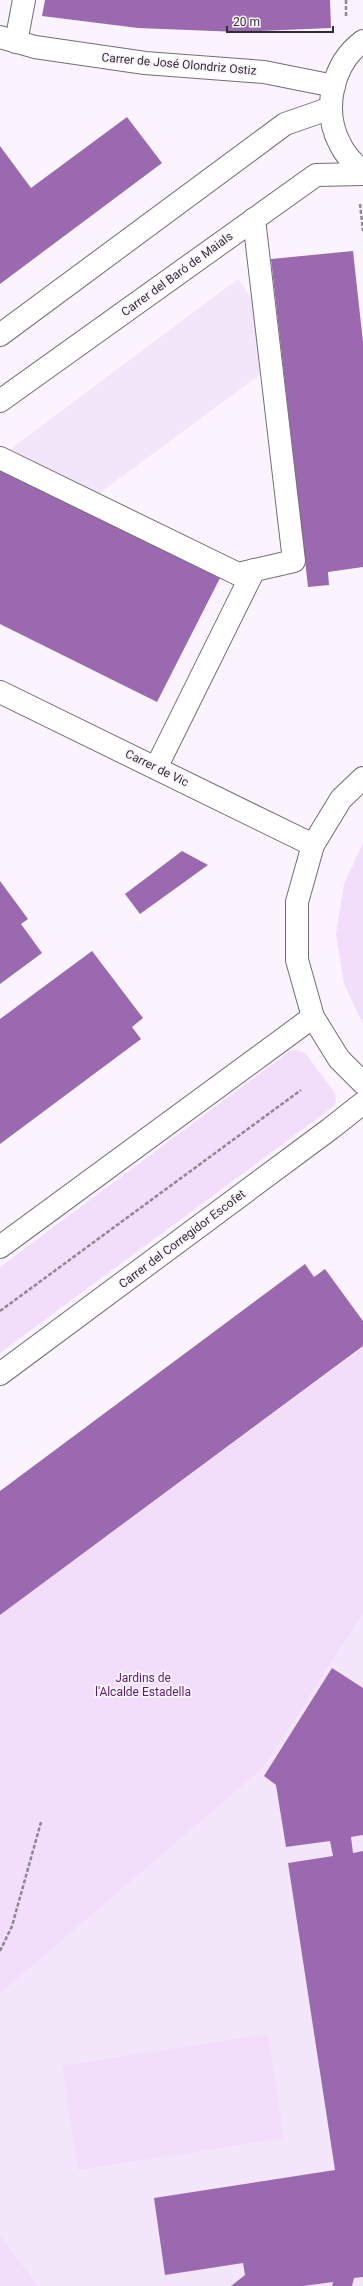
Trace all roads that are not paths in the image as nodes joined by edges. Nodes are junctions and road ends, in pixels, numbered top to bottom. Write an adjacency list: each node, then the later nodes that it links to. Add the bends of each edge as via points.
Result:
1 (24, 0): 2 (street)
2 (8, 40): 4 (street, Carrer de José Olondriz Ostiz, via 35,47 145,63 264,72)
3 (363, 41): 4 (street, via 344,62)
4 (334, 86): 5 (street)
5 (331, 108): 6 (street, via 340,144 350,160); 8 (street, via 285,124)
6 (363, 173): 7 (street, Carrer del Baró de Maials, via 316,175)
7 (254, 219): 9 (street, Carrer del Baró de Maials); 11 (street, via 294,561)
8 (0, 335)
9 (0, 401)
10 (0, 458): 11 (street, via 238,574)
11 (254, 570): 13 (street)
12 (0, 692): 13 (street, Carrer de Vic)
13 (156, 768): 15 (street, Carrer de Vic)
14 (363, 778): 15 (street, via 341,799)
15 (313, 845): 16 (street, via 297,902 297,960)
16 (314, 1017): 17 (street, via 339,1059); 19 (street)
17 (363, 1083)
18 (363, 1103): 20 (street, Carrer del Corregidor Escofet)
19 (0, 1246)
20 (0, 1374)

